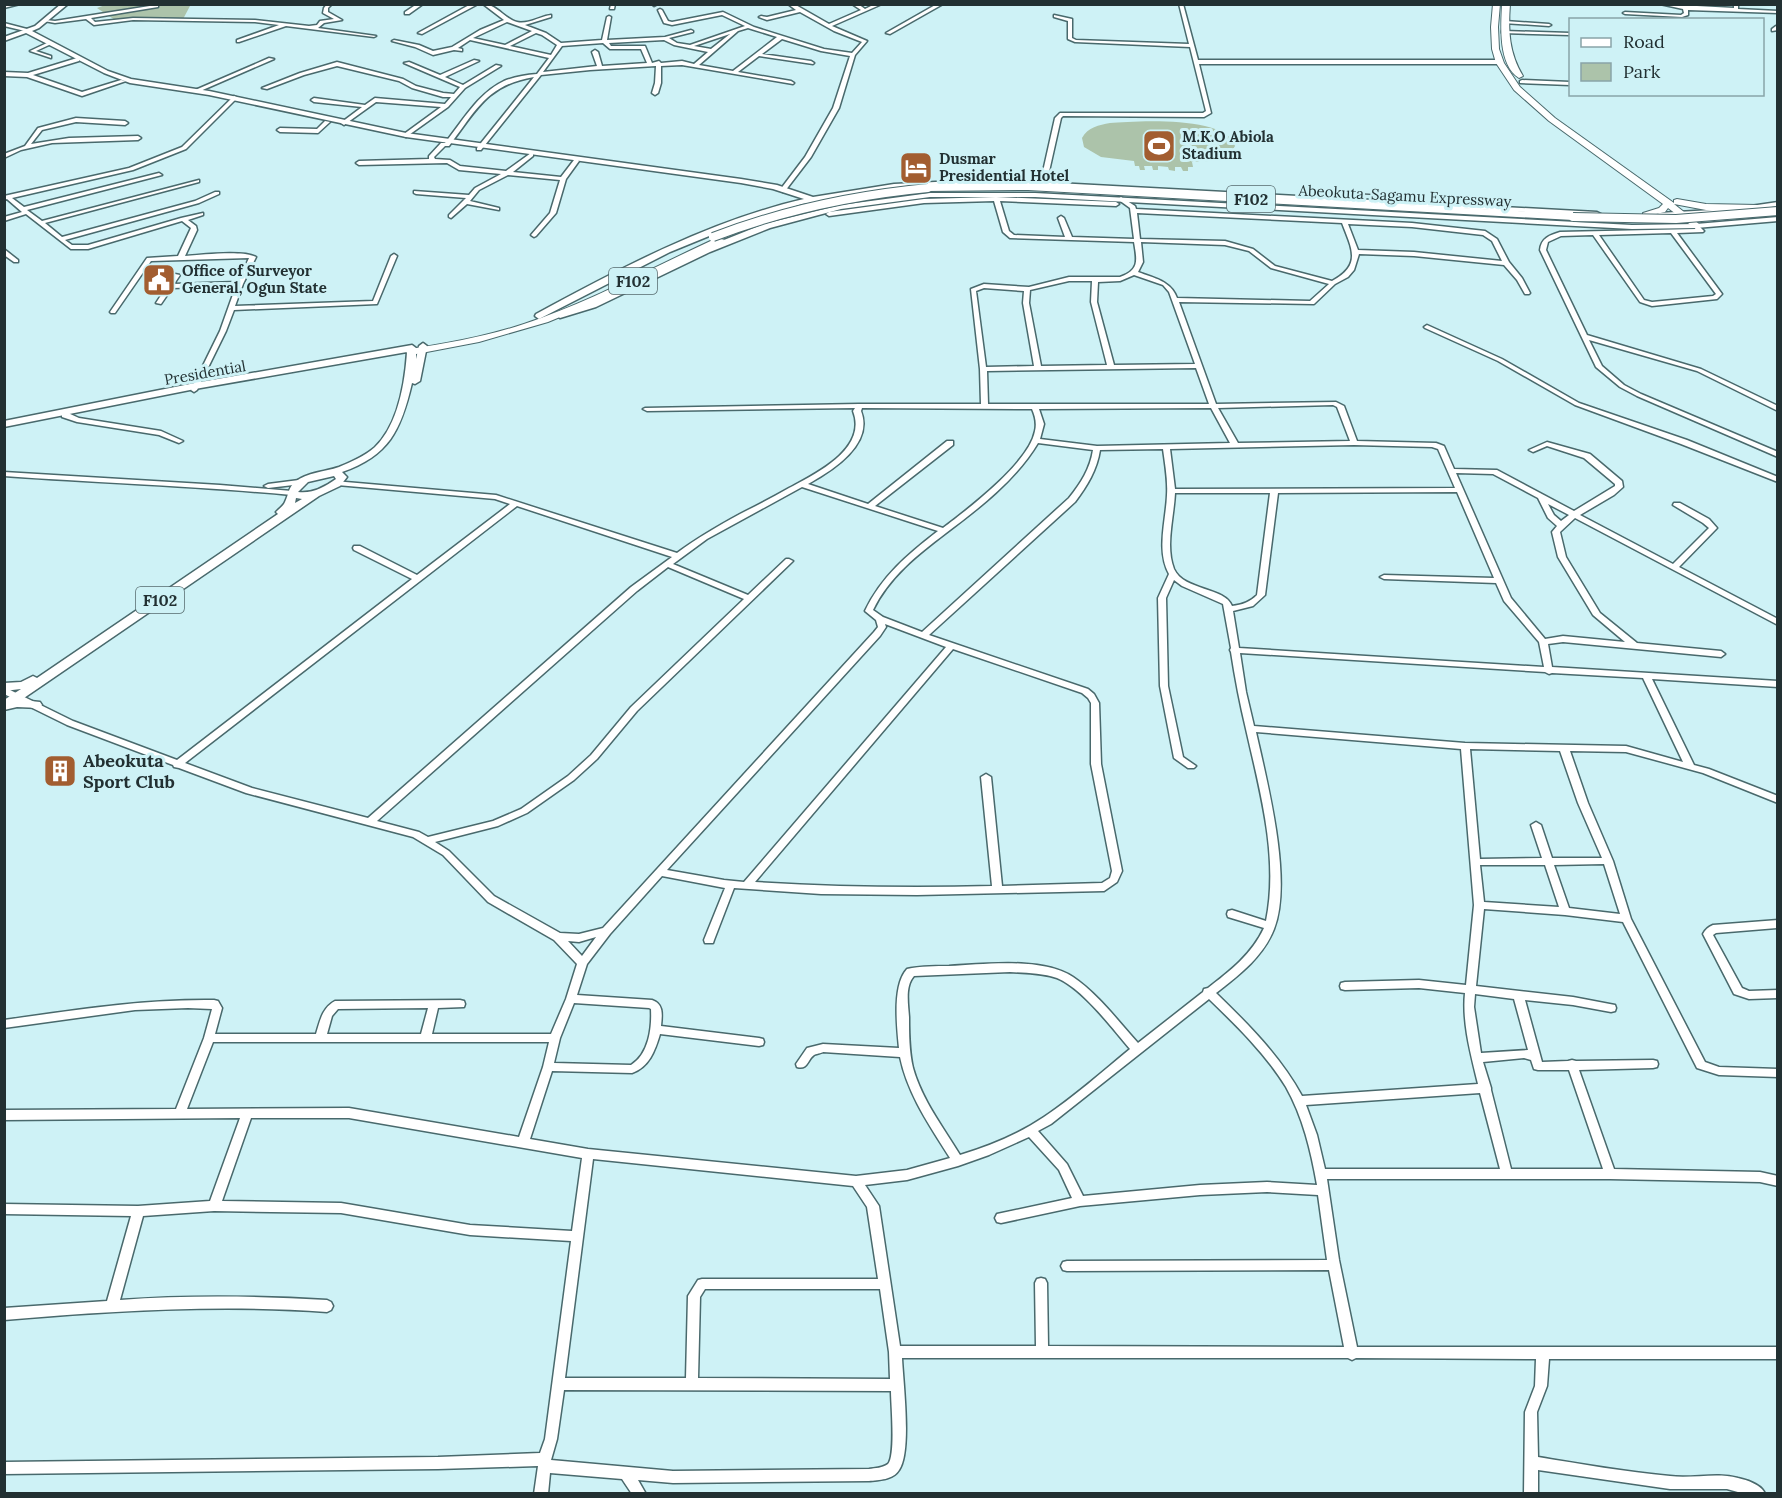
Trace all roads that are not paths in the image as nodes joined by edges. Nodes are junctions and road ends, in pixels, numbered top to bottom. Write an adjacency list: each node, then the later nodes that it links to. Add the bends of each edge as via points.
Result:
1 (18, 4): 15 (street)
2 (63, 4): 33 (main road); 46 (main road)
3 (330, 4): 41 (street, via 325,13 340,20)
4 (421, 4): 23 (street)
5 (476, 4): 47 (street)
6 (485, 4): 32 (street)
7 (790, 4): 20 (street)
8 (854, 4): 21 (street)
9 (880, 4): 21 (street)
10 (941, 4): 48 (street)
11 (1181, 4): 62 (street)
12 (1497, 4): 73 (highway, via 1494,42)
13 (1506, 4): 34 (highway)
14 (1662, 4): 18 (street)
15 (4, 6)
16 (156, 6): 26 (street)
17 (1736, 7): 18 (street); 22 (street)
18 (1685, 8): 25 (street)
19 (660, 10): 39 (street, via 666,22 672,24 720,13)
20 (800, 10): 30 (street, via 767,19); 40 (street)
21 (865, 11): 40 (street)
22 (1778, 12)
23 (407, 13)
24 (1625, 13): 25 (street)
25 (1685, 15): 31 (street)
26 (86, 16): 33 (street); 36 (street, via 94,24 133,19)
27 (549, 16): 38 (street)
28 (1056, 16): 62 (street, via 1070,21 1070,39 1076,41)
29 (609, 17): 57 (street)
30 (761, 17)
31 (1693, 17)
32 (507, 20): 38 (street); 54 (street)
33 (46, 21): 46 (main road)
34 (1505, 22): 37 (street); 45 (highway)
35 (4, 24): 46 (street)
36 (285, 25): 41 (street); 55 (street)
37 (1549, 25)
38 (520, 26): 43 (street)
39 (750, 26): 42 (street); 51 (street)
40 (828, 26): 66 (street, via 865,41)
41 (299, 27): 50 (street)
42 (738, 30): 61 (street); 63 (street)
43 (536, 31): 59 (street); 60 (street)
44 (691, 31): 53 (street)
45 (1504, 32): 49 (street); 89 (highway, via 1510,62)
46 (24, 33): 52 (main road); 58 (main road); 92 (main road, via 130,81)
47 (420, 33)
48 (888, 33)
49 (1569, 34)
50 (374, 36)
51 (781, 37): 65 (street); 66 (street)
52 (4, 38)
53 (665, 38): 57 (street); 61 (street)
54 (470, 39): 56 (street, via 457,49 433,53); 60 (street)
55 (239, 41)
56 (394, 41)
57 (604, 41): 59 (street); 77 (street, via 610,48 643,47)
58 (47, 44): 67 (street, via 32,51); 70 (main road)
59 (560, 45): 68 (street)
60 (507, 46): 68 (street)
61 (687, 46): 63 (street)
62 (1192, 46): 72 (street)
63 (712, 51): 78 (street)
64 (594, 52): 80 (street)
65 (759, 55): 76 (street); 81 (street)
66 (853, 55): 118 (street, via 840,102 808,157)
67 (49, 57)
68 (552, 57): 83 (street)
69 (271, 59): 92 (street, via 208,84)
70 (77, 60): 84 (street); 86 (main road)
71 (476, 61): 85 (street)
72 (1196, 62): 73 (street); 116 (street, via 1209,112 1062,114 1058,118)
73 (1499, 62): 89 (highway)
74 (408, 63): 85 (street)
75 (659, 63): 77 (street); 78 (street); 93 (street)
76 (811, 63)
77 (650, 64): 80 (street)
78 (696, 65): 81 (street)
79 (498, 66): 90 (street)
80 (600, 68): 83 (street)
81 (735, 72): 87 (street)
82 (4, 74): 84 (street)
83 (539, 74): 105 (street, via 520,77 490,91); 107 (street)
84 (28, 75): 86 (street, via 82,94)
85 (441, 77): 90 (street)
86 (123, 81): 92 (main road)
87 (791, 83)
88 (1569, 84): 89 (street)
89 (1522, 86): 128 (highway, via 1539,109)
90 (463, 87): 94 (street)
91 (265, 88): 94 (street, via 338,64)
92 (202, 93): 95 (main road)
93 (655, 93)
94 (454, 96): 98 (street)
95 (232, 99): 99 (main road); 101 (main road); 121 (street, via 184,148 131,169)
96 (314, 100): 97 (street)
97 (365, 106): 98 (street, via 378,100); 101 (street)
98 (446, 106): 103 (street)
99 (327, 122): 102 (street, via 318,131); 105 (main road)
100 (125, 123): 106 (street, via 76,120 36,131)
101 (344, 123): 103 (main road)
102 (280, 130)
103 (406, 135): 105 (main road)
104 (138, 138): 106 (street)
105 (446, 144): 107 (main road); 110 (street, via 431,157)
106 (27, 145): 109 (street)
107 (480, 147): 108 (main road); 118 (main road, via 708,176)
108 (531, 155): 111 (main road); 113 (street)
109 (4, 156)
110 (433, 161): 112 (street); 113 (street, via 448,161 459,168)
111 (576, 161): 115 (street); 126 (main road, via 752,185)
112 (359, 163)
113 (509, 172): 115 (street); 123 (street, via 477,189)
114 (159, 175): 134 (street)
115 (563, 179): 151 (street, via 553,213)
116 (1047, 180): 124 (main road, via 1037,184 905,185); 130 (main road)
117 (197, 181): 147 (street)
118 (783, 190): 124 (main road)
119 (416, 192): 123 (street)
120 (217, 193): 153 (street)
121 (7, 198): 134 (street)
122 (996, 199): 127 (street); 136 (street, via 924,201); 152 (street, via 1008,236)
123 (468, 200): 132 (street); 141 (street)
124 (812, 200): 126 (main road); 136 (main road)
125 (1142, 200): 127 (main road); 130 (main road); 133 (street)
126 (802, 201): 135 (main road); 173 (main road, via 697,238)
127 (1119, 201): 133 (street); 136 (main road, via 966,194 900,198)
128 (1672, 202): 131 (highway); 139 (highway); 140 (highway)
129 (1778, 204): 131 (main road)
130 (1331, 205): 137 (highway, Abeokuta-Sagamu Expressway / F102, bridge, via 1674,223); 140 (main road); 148 (main road, via 1575,225); 173 (highway, Abeokuta-Sagamu Expressway / F102, bridge, via 1008,190 929,190 879,197 818,208 716,238 589,302)
131 (1758, 208): 139 (main road)
132 (497, 209)
133 (1133, 209): 146 (street); 154 (street)
134 (25, 211): 143 (street); 147 (street)
135 (815, 212): 136 (main road); 173 (main road, via 738,237 593,305)
136 (827, 212)
137 (1778, 213)
138 (201, 214): 144 (street)
139 (1687, 214): 140 (main road); 148 (highway)
140 (1646, 215)
141 (450, 216)
142 (1061, 218): 152 (street)
143 (4, 219)
144 (183, 219): 153 (street, via 81,249 71,248); 158 (street, via 194,230)
145 (1778, 219): 148 (main road)
146 (1344, 221): 156 (street); 160 (street, via 1485,233 1495,240)
147 (40, 223): 153 (street)
148 (1700, 225): 150 (street, via 1701,231)
149 (1595, 233): 150 (street); 150 (street, via 1642,301 1652,304 1715,298 1719,294); 175 (street, via 1560,234 1543,244)
150 (1674, 233)
151 (534, 235)
152 (1069, 238): 154 (street)
153 (61, 239)
154 (1138, 239): 161 (street, via 1140,262); 164 (street, via 1225,243 1251,250 1273,267)
155 (4, 251): 159 (street)
156 (1356, 252): 160 (street); 164 (street, via 1351,270)
157 (394, 256): 171 (street, via 375,303)
158 (181, 257): 165 (street, via 253,257); 172 (street, via 147,261)
159 (16, 261)
160 (1506, 263): 168 (street)
161 (1135, 273): 163 (street); 169 (street, via 1165,284)
162 (177, 275): 166 (street)
163 (1095, 280): 167 (street, via 1068,279); 178 (street, via 1094,302)
164 (1332, 283): 169 (street, via 1317,299 1306,304)
165 (240, 284): 166 (street); 171 (street)
166 (171, 286): 170 (street)
167 (1027, 289): 180 (street); 181 (street, via 984,286 973,290)
168 (1527, 294)
169 (1175, 300): 179 (street)
170 (159, 303)
171 (232, 308): 182 (street)
172 (112, 312)
173 (542, 318): 176 (highway, Abeokuta-Sagamu Expressway / F102, via 512,331)
174 (1427, 327): 205 (street, via 1500,360 1577,404)
175 (1583, 336): 188 (street, via 1699,370); 200 (street, via 1599,367 1622,386)
176 (423, 348): 177 (highway, Abeokuta-Sagamu Expressway / F102); 207 (main road, F102, via 401,432 384,450)
177 (412, 350): 182 (main road, Presidential); 204 (main road, via 407,385 390,438 359,462)
178 (1111, 366): 179 (street); 180 (street)
179 (1198, 366): 184 (street)
180 (1038, 367): 181 (street)
181 (983, 369): 183 (street)
182 (194, 388): 189 (main road, Presidential); 190 (main road)
183 (985, 405): 185 (street); 186 (street)
184 (1213, 405): 186 (street); 194 (street, via 1334,403 1340,406); 195 (street)
185 (859, 406): 187 (street); 208 (street, via 862,426 856,438 826,471)
186 (1035, 406): 192 (street, via 1040,424)
187 (647, 409)
188 (1778, 409)
189 (65, 416): 190 (main road, Presidential); 191 (street, via 161,433)
190 (4, 426)
191 (179, 441)
192 (1036, 441): 198 (street); 221 (street, via 997,488)
193 (950, 443): 218 (street)
194 (1354, 443): 195 (street); 202 (street, via 1433,445 1441,448)
195 (1235, 445): 197 (street)
196 (1166, 447): 197 (street); 198 (street); 201 (street)
197 (1187, 447): 201 (street, via 1175,454)
198 (1097, 448): 235 (street, via 1088,479 1072,500)
199 (1533, 450): 219 (street, via 1547,444 1587,456 1619,483 1615,490)
200 (1778, 455)
201 (1168, 471): 211 (street)
202 (1452, 471): 210 (street); 215 (street, via 1494,472)
203 (4, 474): 209 (street)
204 (330, 474): 206 (main road); 207 (main road, via 340,475)
205 (1778, 480)
206 (299, 482): 209 (street); 213 (main road, F102)
207 (339, 482): 214 (main road, F102); 216 (street, via 483,494)
208 (801, 484): 218 (street); 223 (street)
209 (257, 488): 213 (street)
210 (1460, 490): 212 (street); 230 (street)
211 (1171, 491): 212 (street); 227 (street, via 1167,558)
212 (1274, 492): 232 (street, via 1261,595 1248,606)
213 (292, 493): 214 (main road, F102); 244 (main road, F102, via 290,504 277,515 35,680)
214 (315, 494): 245 (main road, F102)
215 (1541, 497): 219 (street); 220 (street)
216 (516, 503): 223 (street); 229 (street)
217 (1677, 505): 226 (street, via 1713,528)
218 (870, 506): 221 (street)
219 (1575, 515): 220 (street); 226 (street)
220 (1561, 525): 238 (street, via 1556,532 1562,556 1596,615)
221 (945, 531): 233 (street, via 898,569 877,594 869,611)
222 (357, 548): 229 (street)
223 (678, 555): 225 (street)
224 (789, 561): 231 (street)
225 (667, 564): 231 (street); 256 (street, via 601,617)
226 (1672, 568): 234 (street)
227 (1173, 574): 232 (street, via 1218,596); 252 (street, via 1162,598 1164,686 1179,758)
228 (1384, 577): 230 (street)
229 (418, 579): 251 (street)
230 (1499, 581): 236 (street, via 1507,599)
231 (748, 598): 258 (street, via 634,709 594,757 547,796 495,825)
232 (1228, 609): 239 (street)
233 (880, 619): 235 (street); 262 (street, via 882,627 877,634)
234 (1778, 622)
235 (924, 635): 237 (street)
236 (1542, 642): 238 (street, via 1563,639); 241 (street)
237 (951, 646): 264 (street); 265 (street, via 1085,691 1095,704 1096,764 1117,871 1114,880 1104,887)
238 (1636, 646): 240 (street)
239 (1234, 650): 241 (street); 248 (street)
240 (1721, 654)
241 (1549, 671): 242 (street)
242 (1647, 677): 243 (street); 253 (street)
243 (1778, 684)
244 (4, 689): 245 (street)
245 (18, 697): 246 (street); 247 (main road, F102)
246 (36, 705): 247 (main road); 251 (street, via 70,723)
247 (4, 706)
248 (1250, 729): 249 (street); 271 (street, via 1275,865)
249 (1465, 746): 250 (street); 260 (street)
250 (1564, 748): 253 (street, via 1626,749); 259 (street)
251 (177, 765): 256 (street, via 249,791)
252 (1191, 766)
253 (1690, 766): 255 (street)
254 (986, 777): 265 (street)
255 (1778, 800)
256 (370, 822): 258 (street)
257 (1536, 825): 261 (street)
258 (428, 840): 273 (street, via 491,899)
259 (1608, 861): 261 (street); 269 (street)
260 (1475, 862): 261 (street); 266 (street)
261 (1550, 862): 267 (street)
262 (659, 872): 263 (street); 272 (street)
263 (730, 884): 264 (street); 274 (street)
264 (748, 884): 265 (street, via 821,890)
265 (997, 888)
266 (1479, 905): 267 (street); 277 (street)
267 (1566, 911): 269 (street)
268 (1232, 914): 271 (street)
269 (1626, 919): 300 (street, via 1701,1065 1719,1071)
270 (1777, 924): 279 (street, via 1713,929 1708,934 1738,991 1749,995)
271 (1270, 926): 278 (street, via 1261,945 1242,967)
272 (606, 931): 273 (street, via 579,938); 275 (street)
273 (558, 937): 275 (street)
274 (709, 940)
275 (582, 963): 281 (street)
276 (1345, 986): 277 (street, via 1419,984)
277 (1471, 991): 280 (street); 295 (street, via 1469,1007)
278 (1208, 993): 292 (street); 302 (street, via 1277,1066)
279 (1778, 994)
280 (1519, 997): 284 (street); 294 (street)
281 (571, 999): 286 (street, via 652,1004 656,1008); 290 (street)
282 (460, 1004): 283 (street)
283 (434, 1005): 287 (street); 289 (street, via 334,1005)
284 (1611, 1008)
285 (4, 1024): 288 (street, via 145,1005 214,1004 217,1008)
286 (655, 1029): 291 (street); 299 (street, via 639,1067)
287 (426, 1037): 289 (street); 290 (street)
288 (209, 1038): 289 (street); 304 (street)
289 (320, 1038)
290 (555, 1038): 299 (street)
291 (759, 1042)
292 (1137, 1049): 293 (street, via 1064,976 1040,969 979,969 907,975 903,994); 306 (street, via 1047,1121)
293 (905, 1053): 296 (street, via 824,1048 811,1051); 309 (street, via 918,1095)
294 (1535, 1056): 295 (street); 297 (street, via 1538,1066)
295 (1477, 1058): 301 (street)
296 (801, 1064)
297 (1572, 1064): 298 (street); 311 (street)
298 (1653, 1064)
299 (548, 1067): 307 (street)
300 (1778, 1073)
301 (1486, 1088): 302 (street); 312 (street)
302 (1299, 1101): 310 (street)
303 (4, 1115): 304 (street)
304 (179, 1115): 305 (street)
305 (247, 1115): 307 (street, via 349,1113); 317 (street)
306 (1030, 1130): 309 (street); 316 (street, via 1064,1167)
307 (523, 1142): 308 (street)
308 (588, 1154): 313 (street); 321 (street)
309 (958, 1161): 313 (street, via 908,1175)
310 (1322, 1174): 312 (street); 315 (street)
311 (1610, 1174): 312 (street); 314 (street)
312 (1508, 1175)
313 (856, 1181): 325 (street, via 873,1206)
314 (1778, 1181)
315 (1323, 1190): 316 (street, via 1200,1190); 322 (street)
316 (1080, 1201): 320 (street)
317 (214, 1206): 319 (street); 321 (street, via 341,1208 470,1230)
318 (4, 1209): 319 (street)
319 (138, 1211): 326 (street)
320 (1000, 1218)
321 (578, 1236): 334 (street)
322 (1334, 1265): 323 (street); 333 (street)
323 (1067, 1266)
324 (1041, 1283): 331 (street)
325 (883, 1284): 329 (street); 335 (street, via 702,1284 694,1296)
326 (112, 1305): 327 (street, via 186,1302); 328 (street)
327 (327, 1306)
328 (4, 1314)
329 (895, 1352): 331 (street); 336 (street)
330 (1543, 1352): 332 (street); 333 (street); 338 (street, via 1541,1386 1531,1412)
331 (1042, 1353): 333 (street)
332 (1778, 1353)
333 (1352, 1354)
334 (558, 1384): 335 (street); 337 (street)
335 (692, 1384): 336 (street)
336 (895, 1385): 340 (street, via 898,1456 894,1467 885,1473 805,1477)
337 (545, 1462): 339 (street); 340 (street); 342 (street)
338 (1532, 1463): 341 (street); 344 (street)
339 (4, 1468)
340 (626, 1474): 343 (street)
341 (1670, 1488): 345 (street, via 1729,1481 1746,1485)
342 (541, 1494)
343 (640, 1494)
344 (1531, 1494)
345 (1759, 1494)

